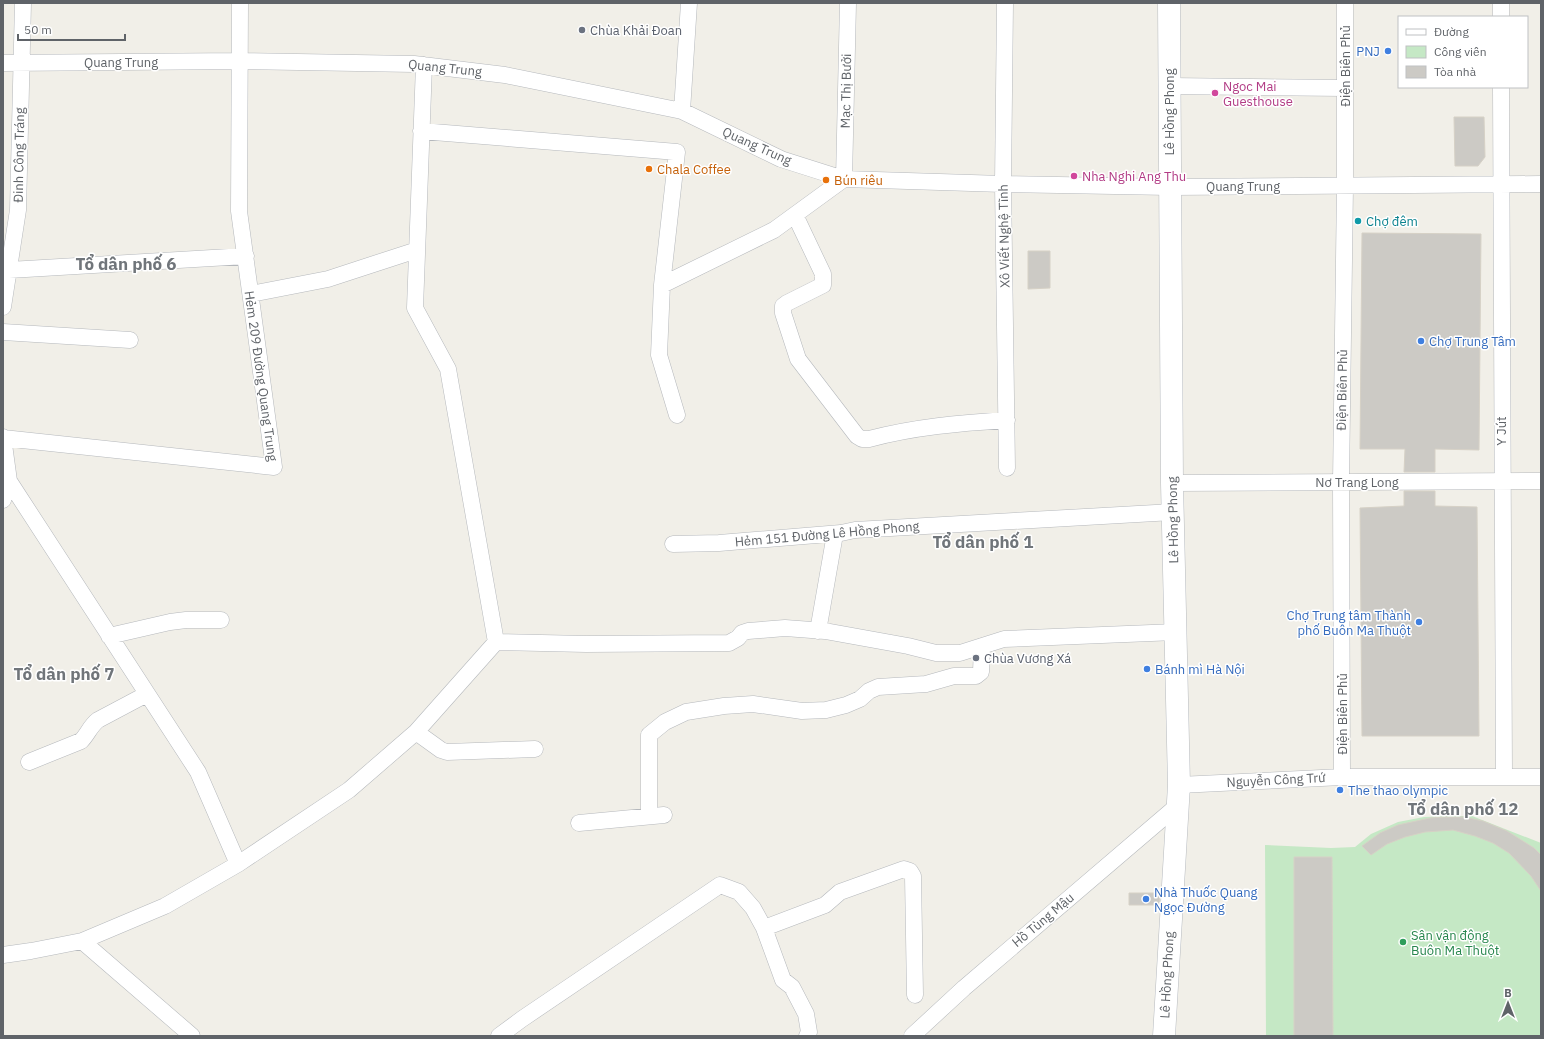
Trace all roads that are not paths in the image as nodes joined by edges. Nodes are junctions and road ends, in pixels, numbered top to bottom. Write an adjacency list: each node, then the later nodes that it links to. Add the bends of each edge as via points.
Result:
1 (23, 3): 12 (street, Đinh Công Tráng)
2 (240, 3): 10 (street, Hẻm 209 Đường Quang Trung)
3 (690, 3): 17 (street)
4 (848, 3): 19 (street, Mạc Thị Bưởi)
5 (1005, 3): 20 (street, Xô Viết Nghệ Tĩnh)
6 (1169, 3): 14 (street, Lê Hồng Phong)
7 (1345, 3): 15 (street, Điện Biên Phủ)
8 (1501, 3): 9 (street)
9 (1501, 16)
10 (240, 61): 12 (street, Quang Trung); 13 (street, Quang Trung); 27 (street, Hẻm 209 Đường Quang Trung, via 240,211)
11 (3, 63): 12 (street, Quang Trung)
12 (21, 63): 28 (street, Đinh Công Tráng, via 18,210)
13 (424, 65): 17 (street, Quang Trung, via 505,75); 18 (street)
14 (1170, 86): 15 (street); 24 (street, Lê Hồng Phong)
15 (1345, 88): 23 (street, Điện Biên Phủ)
16 (1501, 88): 22 (street, Y Jút)
17 (682, 111): 19 (street, Quang Trung, via 781,159)
18 (422, 131): 26 (street); 29 (street, via 677,152)
19 (844, 179): 20 (street, Quang Trung); 25 (street)
20 (1003, 184): 24 (street, Quang Trung); 35 (street, Xô Viết Nghệ Tĩnh)
21 (1541, 184): 22 (street, Quang Trung)
22 (1500, 185): 23 (street, Quang Trung); 39 (street, Y Jút)
23 (1345, 186): 24 (street, Quang Trung); 42 (street, Điện Biên Phủ)
24 (1170, 187): 41 (street, Lê Hồng Phong)
25 (795, 215): 29 (street, via 774,230); 35 (street, via 824,279 823,285 783,306 782,313 798,359 857,436 869,440 957,423)
26 (417, 250): 30 (street, via 328,279); 51 (street, via 416,308 448,369)
27 (246, 256): 28 (street); 30 (street, Hẻm 209 Đường Quang Trung)
28 (9, 270): 31 (street, Đinh Công Tráng)
29 (662, 285): 34 (street, via 659,355)
30 (251, 294): 36 (street, Hẻm 209 Đường Quang Trung, via 274,467)
31 (3, 307)
32 (3, 332): 33 (street)
33 (130, 340)
34 (677, 415)
35 (1007, 420): 37 (street, Xô Viết Nghệ Tĩnh)
36 (3, 437): 38 (street)
37 (1008, 468)
38 (9, 481): 43 (street); 50 (street)
39 (1502, 481): 40 (street, Nơ Trang Long); 42 (street, Nơ Trang Long); 57 (street, Y Jút)
40 (1541, 481)
41 (1172, 482): 42 (street, Nơ Trang Long); 44 (street, Lê Hồng Phong)
42 (1341, 482): 58 (street, Điện Biên Phủ)
43 (3, 500)
44 (1173, 512): 45 (street, Hẻm 151 Đường Lê Hồng Phong, via 855,530); 49 (street, Lê Hồng Phong)
45 (835, 534): 46 (street, Hẻm 151 Đường Lê Hồng Phong); 48 (street)
46 (673, 544)
47 (221, 620): 50 (street, via 170,622)
48 (818, 631): 51 (street, via 785,628 748,631 729,643); 52 (street, via 936,653 960,653)
49 (1176, 632): 52 (street, via 1004,639); 60 (street, Lê Hồng Phong)
50 (109, 636): 53 (street)
51 (496, 642): 54 (street)
52 (982, 646): 61 (street, via 982,672 976,676 954,676 926,684 878,687 860,699 826,710 802,711 753,704 686,712 665,722 649,735 657,816)
53 (147, 694): 56 (street, via 92,724 81,740); 62 (street, via 198,772)
54 (416, 732): 55 (street, via 440,750 448,752); 62 (street, via 349,790)
55 (535, 750)
56 (29, 762)
57 (1504, 776): 58 (street, Nguyễn Công Trứ); 59 (street, Nguyễn Công Trứ)
58 (1342, 777): 60 (street, Nguyễn Công Trứ)
59 (1541, 777)
60 (1178, 795): 67 (street, Hồ Tùng Mậu); 71 (street, Lê Hồng Phong)
61 (579, 823)
62 (238, 864): 64 (street, via 165,906)
63 (764, 928): 66 (street, via 825,905 840,892 904,869 910,871 913,876); 69 (street, via 754,908 739,892 720,884); 70 (street, via 782,980 792,987 806,1014 809,1032)
64 (82, 941): 65 (street); 68 (street)
65 (3, 955)
66 (915, 995)
67 (914, 1035)
68 (192, 1036)
69 (499, 1036)
70 (807, 1036)
71 (1164, 1036)

